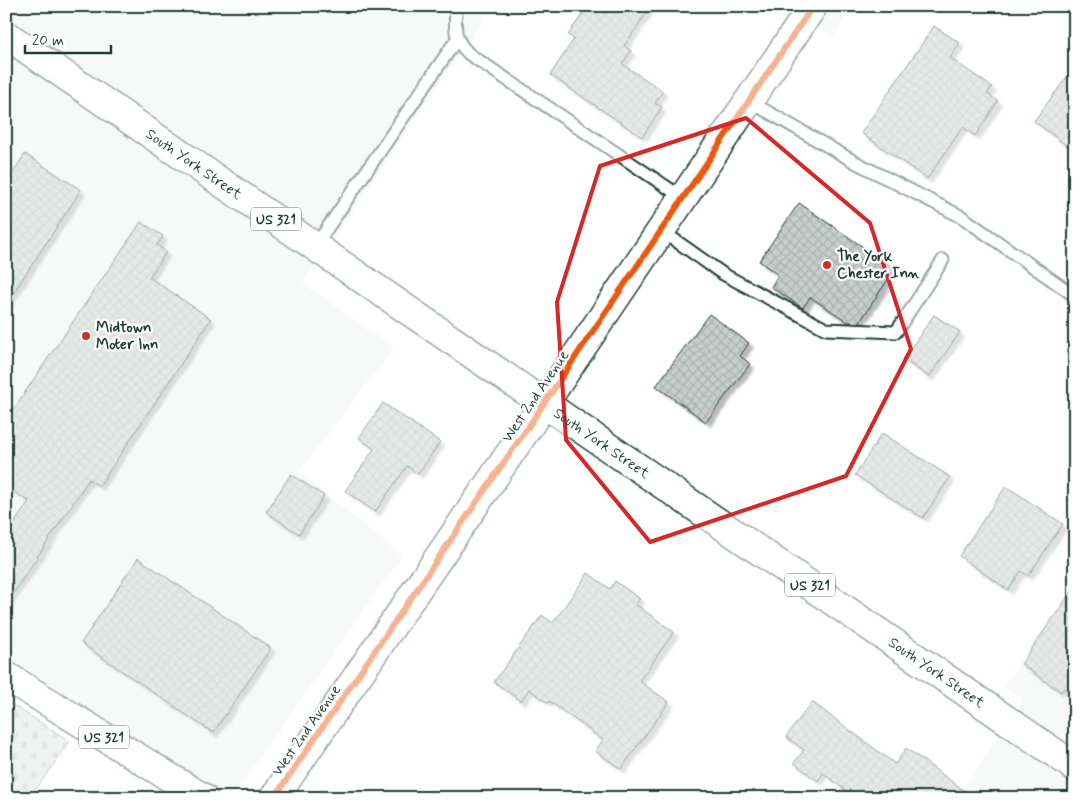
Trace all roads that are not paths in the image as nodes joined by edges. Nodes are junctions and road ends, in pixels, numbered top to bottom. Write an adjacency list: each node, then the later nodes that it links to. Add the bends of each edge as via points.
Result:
1 (456, 6): 4 (lane)
2 (813, 6): 5 (main road, West 2nd Avenue)
3 (6, 35): 8 (main road, South York Street / US 321)
4 (457, 39): 6 (lane, via 469,54); 8 (lane)
5 (749, 101): 6 (main road, West 2nd Avenue); 10 (lane, via 855,162 962,217)
6 (683, 198): 7 (main road, West 2nd Avenue)
7 (662, 230): 9 (lane, via 723,274 826,329 896,332); 11 (main road, West 2nd Avenue)
8 (315, 246): 11 (main road, South York Street / US 321)
9 (943, 260)
10 (1075, 296)
11 (545, 403): 13 (main road, South York Street / US 321); 15 (main road, West 2nd Avenue)
12 (11, 682): 14 (main road, US 321)
13 (1075, 768)
14 (203, 798)
15 (274, 798)

